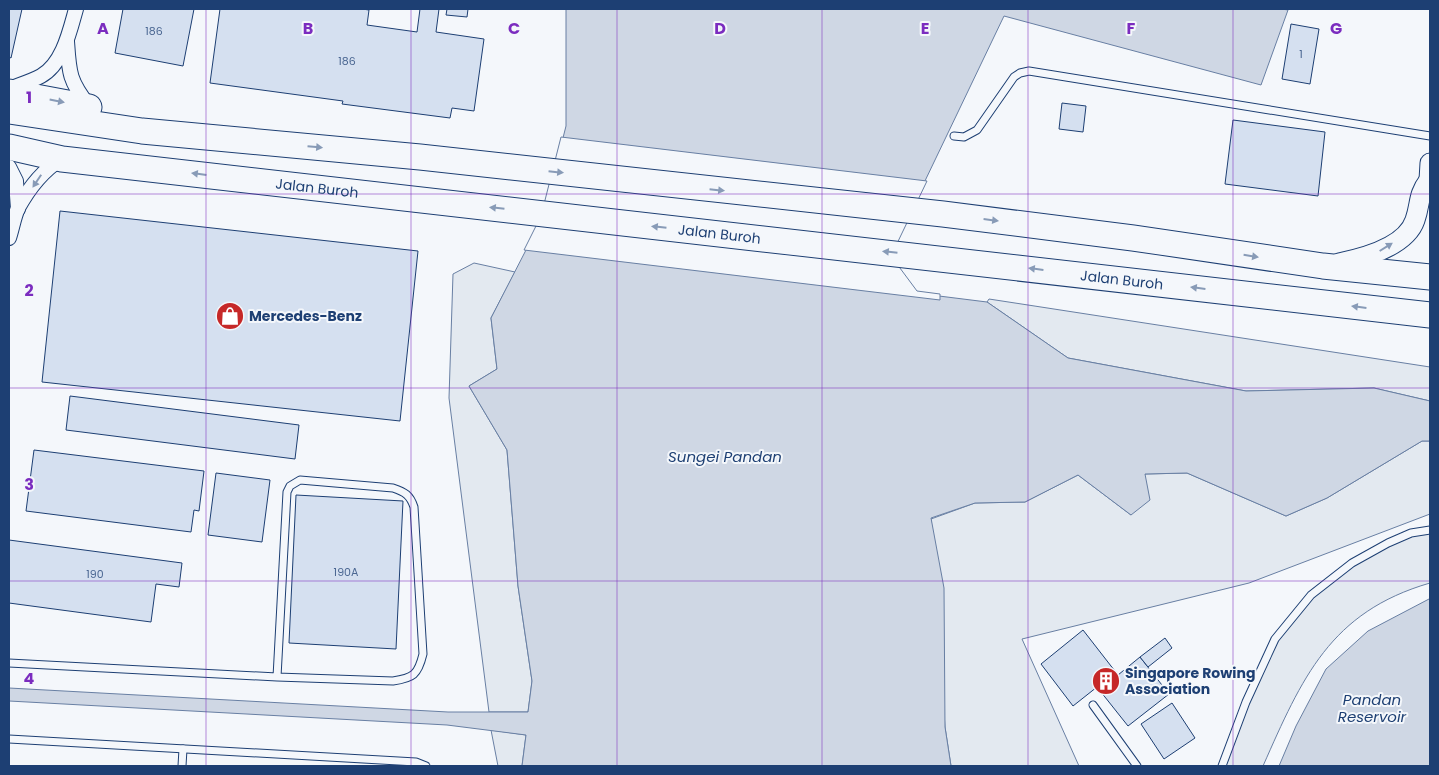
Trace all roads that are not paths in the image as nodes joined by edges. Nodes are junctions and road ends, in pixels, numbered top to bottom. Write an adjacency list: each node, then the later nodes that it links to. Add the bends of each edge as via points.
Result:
1 (76, 9): 2 (street)
2 (67, 40): 3 (street, via 52,67 41,76); 4 (street, via 71,79)
3 (9, 90): 4 (highway, one-way to 4)
4 (90, 107): 6 (highway, via 137,119)
5 (9, 111): 6 (highway)
6 (142, 131): 15 (highway, one-way to 15, via 420,157 943,214)
7 (954, 136): 8 (lane, via 964,137 977,130 1014,77 1029,71)
8 (1430, 136)
9 (9, 147): 10 (highway, Jalan Buroh)
10 (62, 158): 13 (street, one-way to 13, via 39,177); 17 (highway, Jalan Buroh, one-way to 10)
11 (9, 167): 13 (street, via 16,182)
12 (1430, 176): 15 (street, one-way to 12, via 1372,255 1406,233 1414,223 1420,191)
13 (18, 209): 14 (street)
14 (9, 238)
15 (1323, 266): 16 (highway)
16 (1430, 277)
17 (1430, 315)
18 (1430, 530): 27 (lane, via 1411,533 1388,543 1352,563 1311,595 1275,639)
19 (9, 662): 20 (lane)
20 (277, 677): 20 (lane, via 393,681 416,674 423,654 411,497 393,488 300,480 290,486 287,492)
21 (1093, 705): 26 (lane)
22 (9, 739): 23 (lane)
23 (183, 749): 24 (lane); 25 (lane, via 416,762)
24 (182, 766)
25 (426, 766)
26 (1137, 766)
27 (1222, 766)

